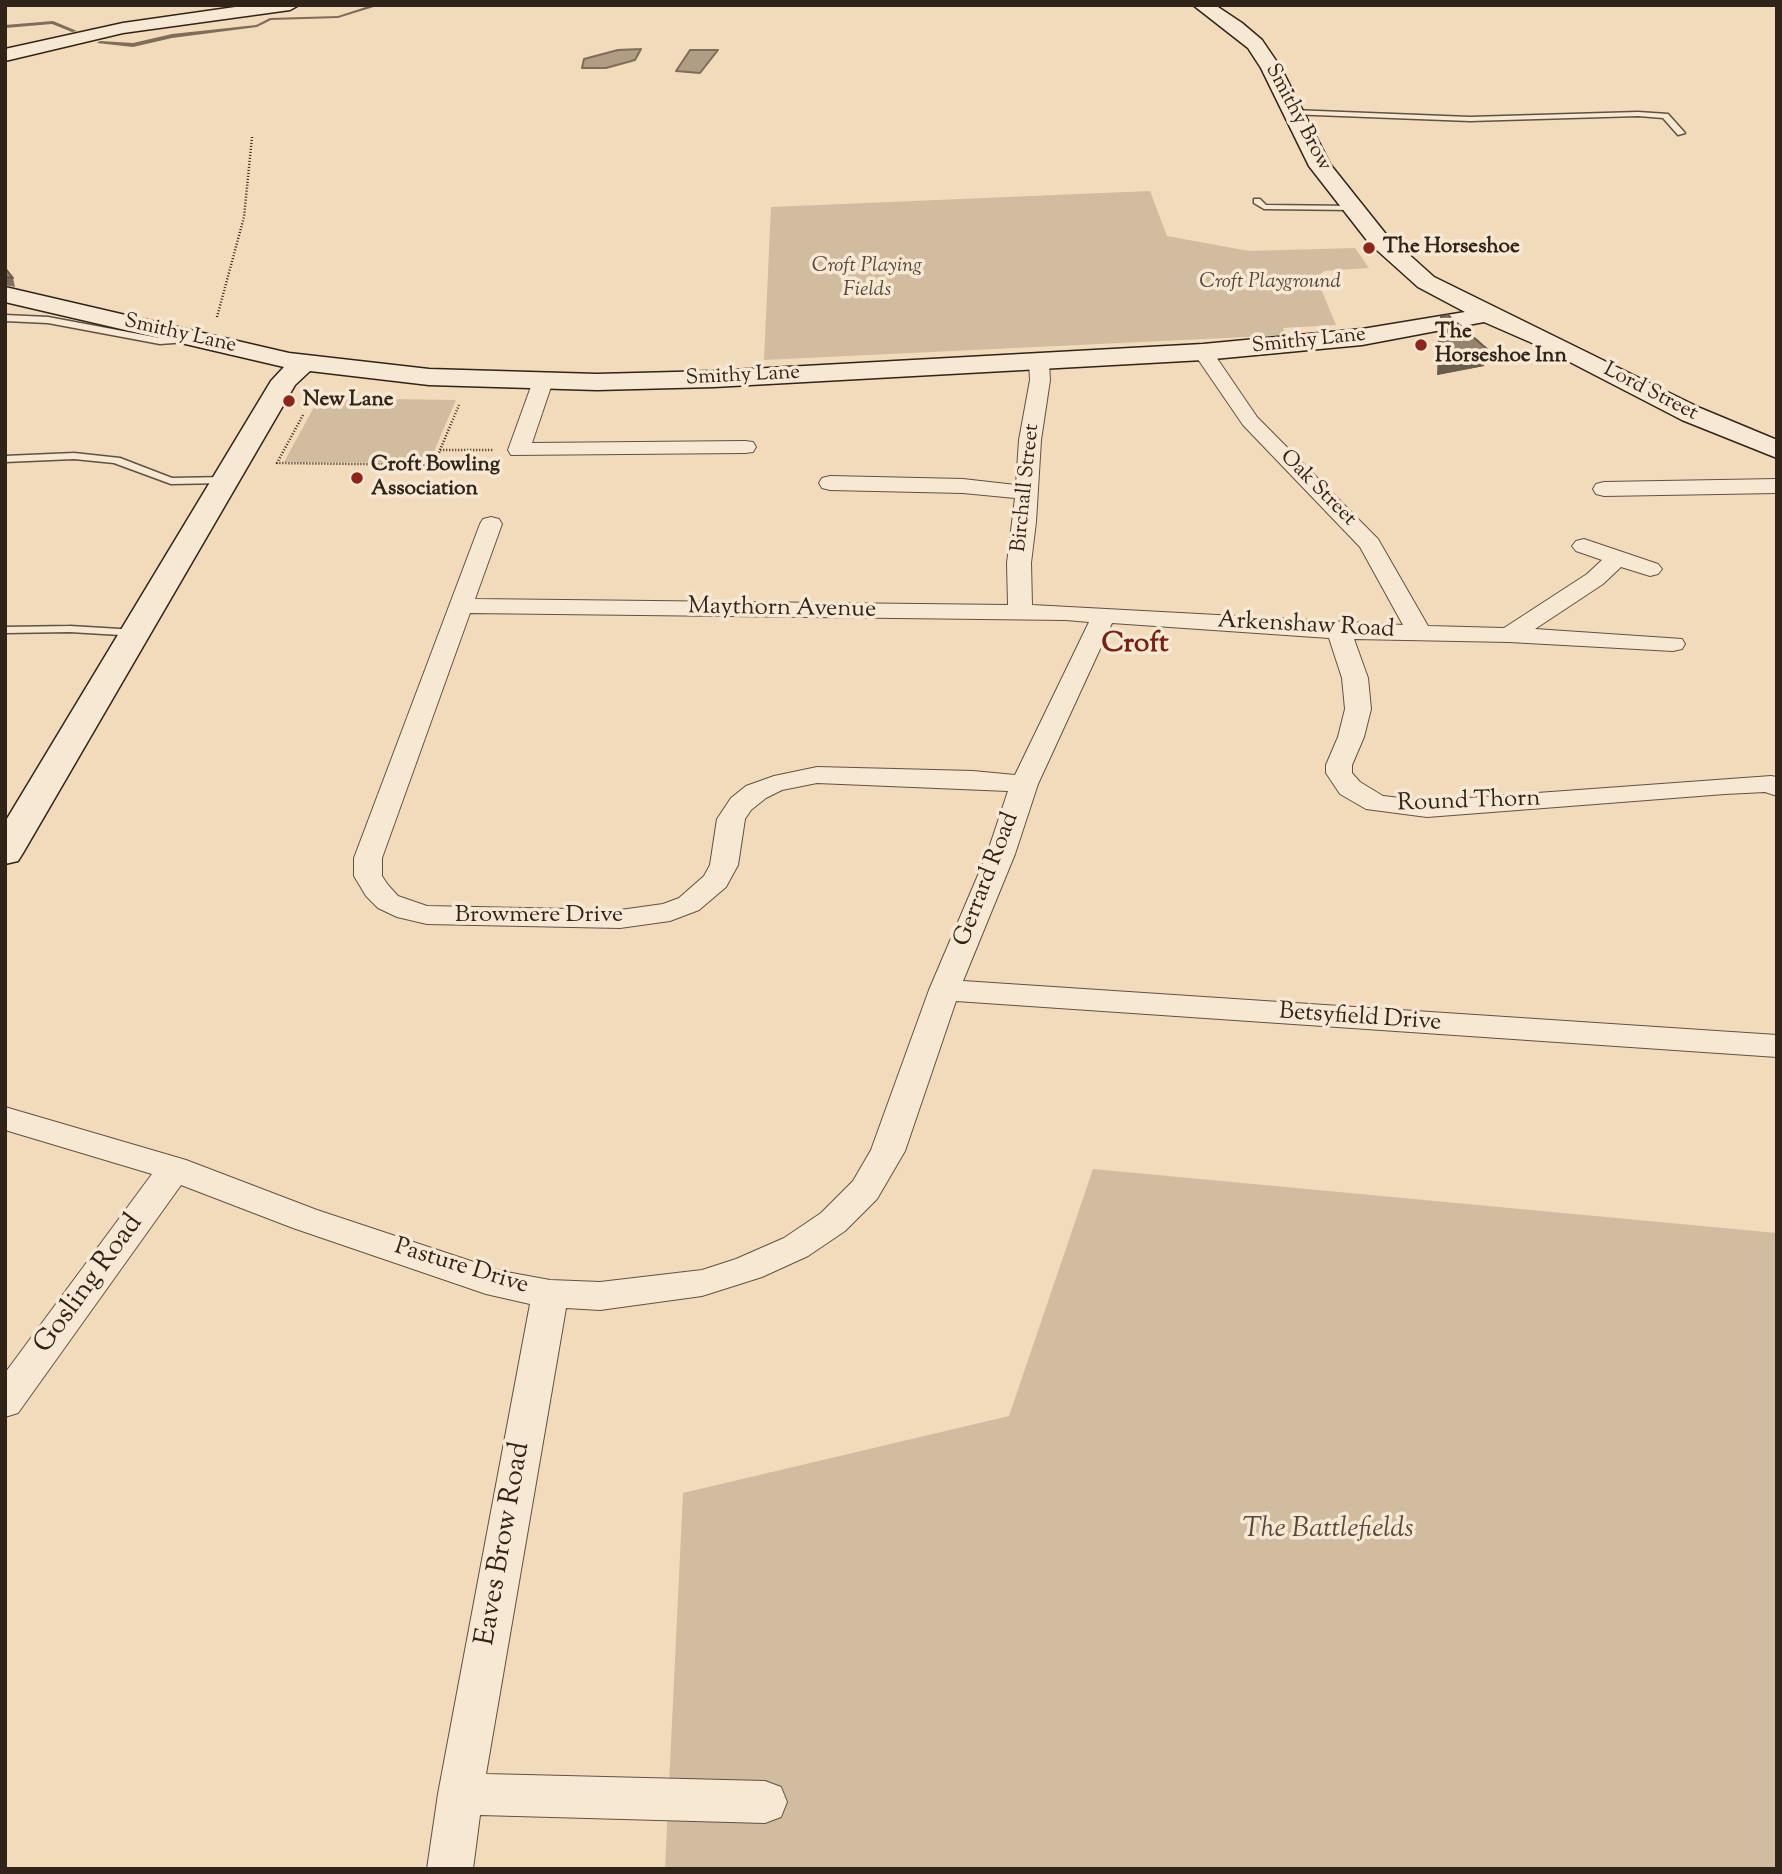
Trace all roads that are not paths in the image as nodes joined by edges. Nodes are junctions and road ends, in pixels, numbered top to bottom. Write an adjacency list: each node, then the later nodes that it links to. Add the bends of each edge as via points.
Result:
1 (290, 5): 3 (street, via 123,28)
2 (1202, 5): 4 (street, Smithy Brow, via 1255,44)
3 (5, 55)
4 (1292, 112): 5 (lane, via 1470,120 1638,114 1665,116); 7 (street, Smithy Brow, via 1310,152)
5 (1681, 133)
6 (1257, 201): 7 (lane, via 1264,207)
7 (1354, 208): 9 (street, Smithy Brow, via 1377,238 1413,271)
8 (5, 294): 11 (street, Smithy Lane)
9 (1486, 314): 12 (street, Smithy Lane, via 1342,340); 17 (street, Lord Street, via 1691,414)
10 (5, 318): 11 (lane, via 48,320 160,341)
11 (195, 338): 14 (street, Smithy Lane)
12 (1203, 352): 13 (street, Smithy Lane); 34 (street, Oak Street, via 1250,421 1370,544)
13 (1039, 362): 15 (street, Smithy Lane, via 714,379); 23 (street, Birchall Street)
14 (304, 363): 15 (street, Smithy Lane, via 418,376); 19 (street, via 284,381)
15 (543, 382): 16 (street, via 519,450)
16 (746, 447)
17 (1777, 450)
18 (5, 459): 19 (lane, via 74,456 116,460 171,481)
19 (226, 481): 33 (street)
20 (831, 483): 23 (street, via 889,478)
21 (1777, 486): 22 (street)
22 (1604, 489)
23 (1027, 493): 29 (street, Birchall Street, via 1019,563)
24 (491, 524): 28 (street, Browmere Drive)
25 (1584, 546): 26 (street)
26 (1618, 558): 27 (street); 35 (street, via 1595,579)
27 (1650, 569)
28 (460, 606): 29 (street, Maythorn Avenue); 37 (street, Browmere Drive, via 368,858 368,876 376,890 407,911 621,919 670,912 689,904 716,881 724,865 731,819 741,804 774,783 817,775)
29 (1022, 614): 30 (street, Maythorn Avenue)
30 (1104, 615): 32 (street, Arkenshaw Road); 37 (street, Gerrard Road)
31 (5, 630): 33 (lane)
32 (1339, 631): 34 (street, Arkenshaw Road); 38 (street, Round Thorn, via 1355,678 1358,709 1339,773 1363,797 1391,807 1427,809 1681,800 1771,784)
33 (136, 633): 39 (street)
34 (1420, 633): 35 (street, Arkenshaw Road)
35 (1509, 635): 36 (street, Arkenshaw Road)
36 (1673, 644)
37 (1024, 783): 40 (street, Gerrard Road)
38 (1777, 788)
39 (5, 853)
40 (944, 990): 41 (street, Betsyfield Drive); 43 (street, Gerrard Road)
41 (1777, 1046)
42 (5, 1118): 44 (street, Pasture Drive)
43 (888, 1151): 45 (street, Pasture Drive, via 865,1190 833,1222 796,1247 749,1268 657,1291)
44 (174, 1169): 45 (street, Pasture Drive, via 305,1219 486,1279); 46 (street, Gosling Road)
45 (550, 1294): 47 (street, Eaves Brow Road)
46 (5, 1402)
47 (460, 1794): 48 (street); 49 (street, Eaves Brow Road)
48 (765, 1801)
49 (450, 1869)

